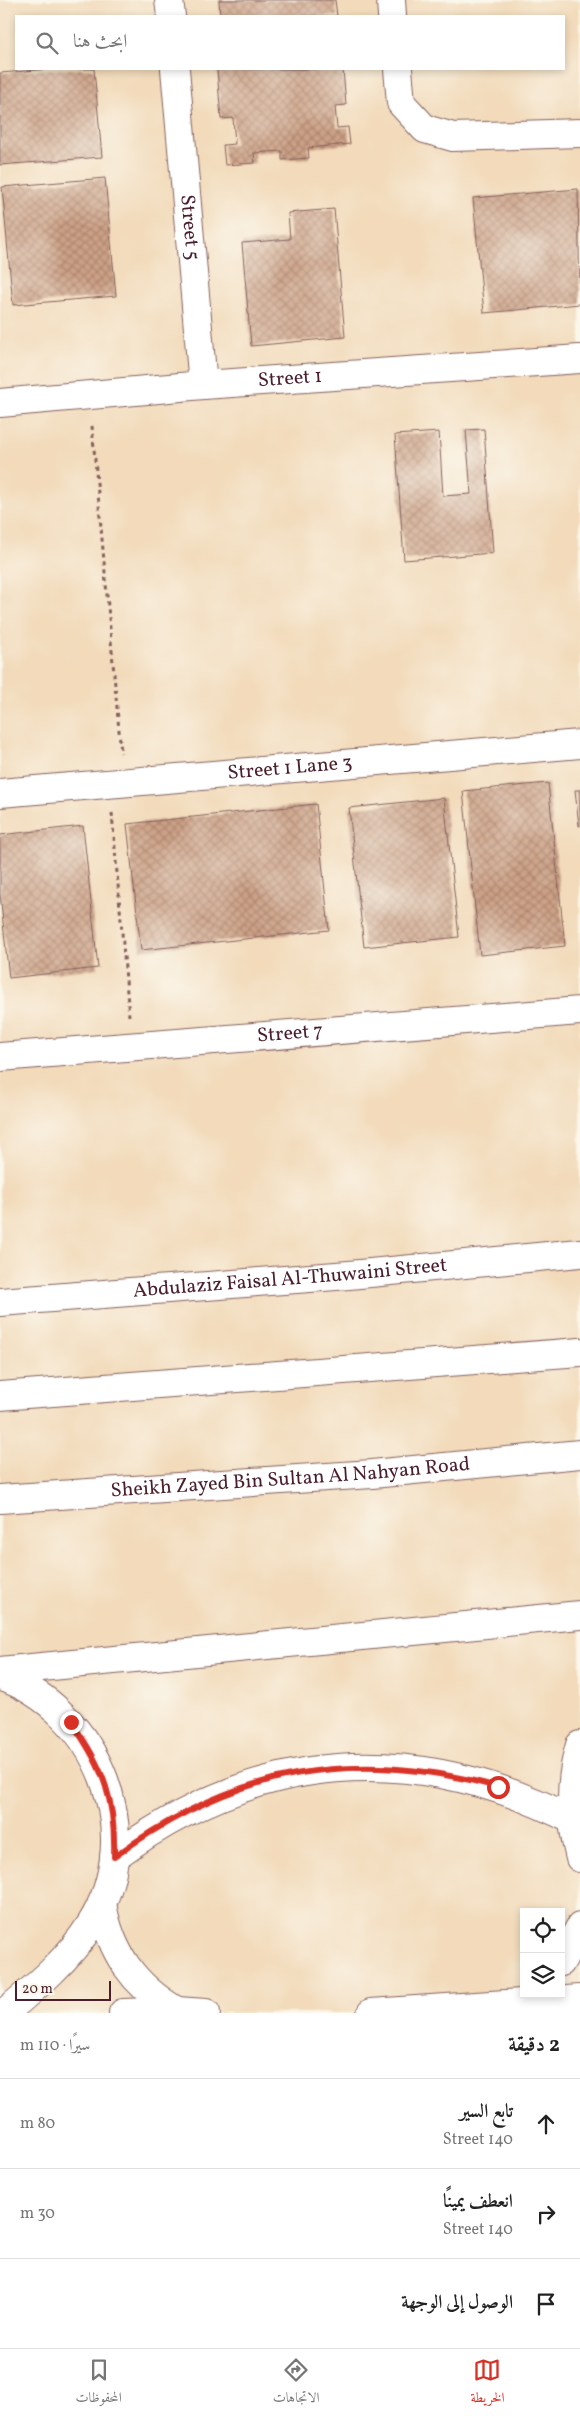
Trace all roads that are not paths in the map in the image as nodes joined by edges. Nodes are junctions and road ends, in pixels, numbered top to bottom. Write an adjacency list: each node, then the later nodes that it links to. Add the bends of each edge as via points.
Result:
1 (169, 0): 3 (main road)
2 (391, 0): 4 (main road)
3 (171, 15)
4 (392, 15)
5 (175, 70): 9 (main road, Street 5)
6 (398, 70): 7 (main road, via 401,103 425,129 453,137)
7 (580, 133)
8 (580, 359): 9 (main road, Street 1)
9 (203, 385): 10 (main road, Street 1)
10 (0, 403)
11 (580, 744): 12 (main road, Street 1 Lane 3)
12 (0, 793)
13 (580, 1011): 14 (main road, Street 7)
14 (0, 1057)
15 (580, 1253): 16 (main road, Abdulaziz Faisal Al-Thuwaini Street)
16 (0, 1302)
17 (580, 1352): 18 (main road)
18 (0, 1396)
19 (580, 1454): 20 (main road, Sheikh Zayed Bin Sultan Al Nahyan Road, via 372,1474)
20 (0, 1499)
21 (580, 1615): 22 (main road)
22 (0, 1671)
23 (0, 1676): 26 (main road, via 34,1691 54,1706 86,1742 107,1785 113,1808)
24 (580, 1745): 25 (main road, via 574,1775)
25 (572, 1820): 26 (main road, via 536,1801 459,1776 411,1769 338,1768 273,1778 219,1795 154,1828); 27 (main road)
26 (114, 1857): 28 (main road)
27 (580, 1858)
28 (102, 1903): 33 (main road, via 111,1941 126,1967 145,1989); 34 (main road, via 91,1924 53,1971)
29 (580, 1927): 30 (main road)
30 (565, 1955)
31 (524, 1999): 32 (main road); 37 (main road)
32 (580, 1999)
33 (177, 2011): 35 (main road); 36 (main road)
34 (4, 2013)
35 (123, 2013)
36 (206, 2013)
37 (371, 2013)

